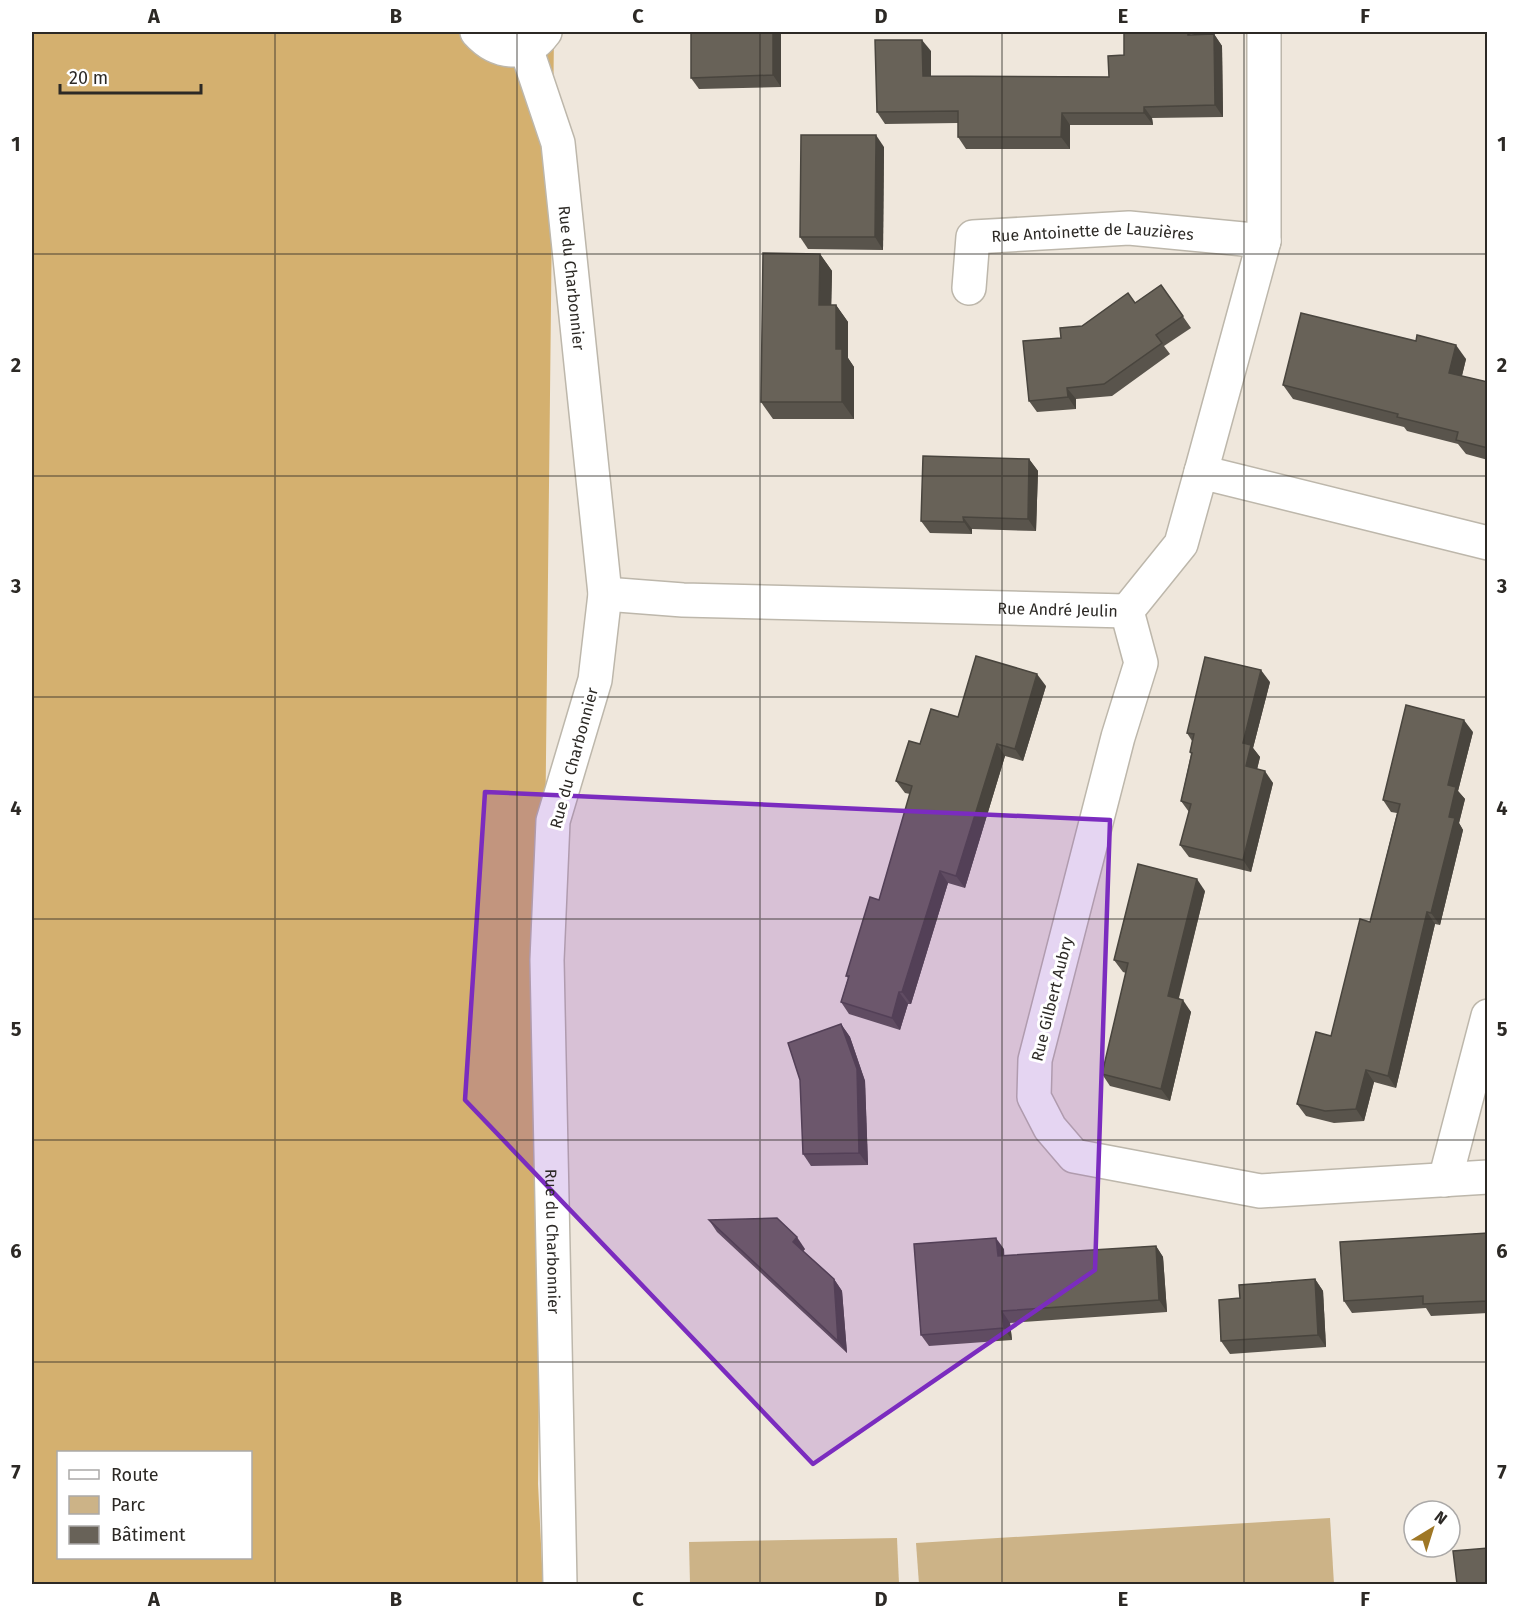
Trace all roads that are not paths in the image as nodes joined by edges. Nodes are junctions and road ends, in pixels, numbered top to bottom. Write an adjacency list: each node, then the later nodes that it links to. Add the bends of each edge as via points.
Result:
1 (477, 32): 3 (street, via 486,42 512,50)
2 (1264, 32): 4 (street)
3 (535, 40): 8 (street, Rue du Charbonnier, via 558,143)
4 (1264, 241): 5 (street, Rue Antoinette de Lauzières, via 1129,228 973,237); 6 (street)
5 (969, 288)
6 (1201, 472): 7 (street); 9 (street, Rue André Jeulin, via 1181,544)
7 (1488, 543)
8 (605, 594): 9 (street, Rue André Jeulin, via 682,600); 13 (street, Rue du Charbonnier, via 595,680 553,821 547,960)
9 (1127, 611): 12 (street, Rue Gilbert Aubry, via 1141,663 1118,737 1035,1060 1035,1097 1050,1128 1074,1156 1260,1191)
10 (1488, 1016): 12 (street)
11 (1488, 1177): 12 (street, Rue Gilbert Aubry)
12 (1445, 1180)
13 (560, 1584)

